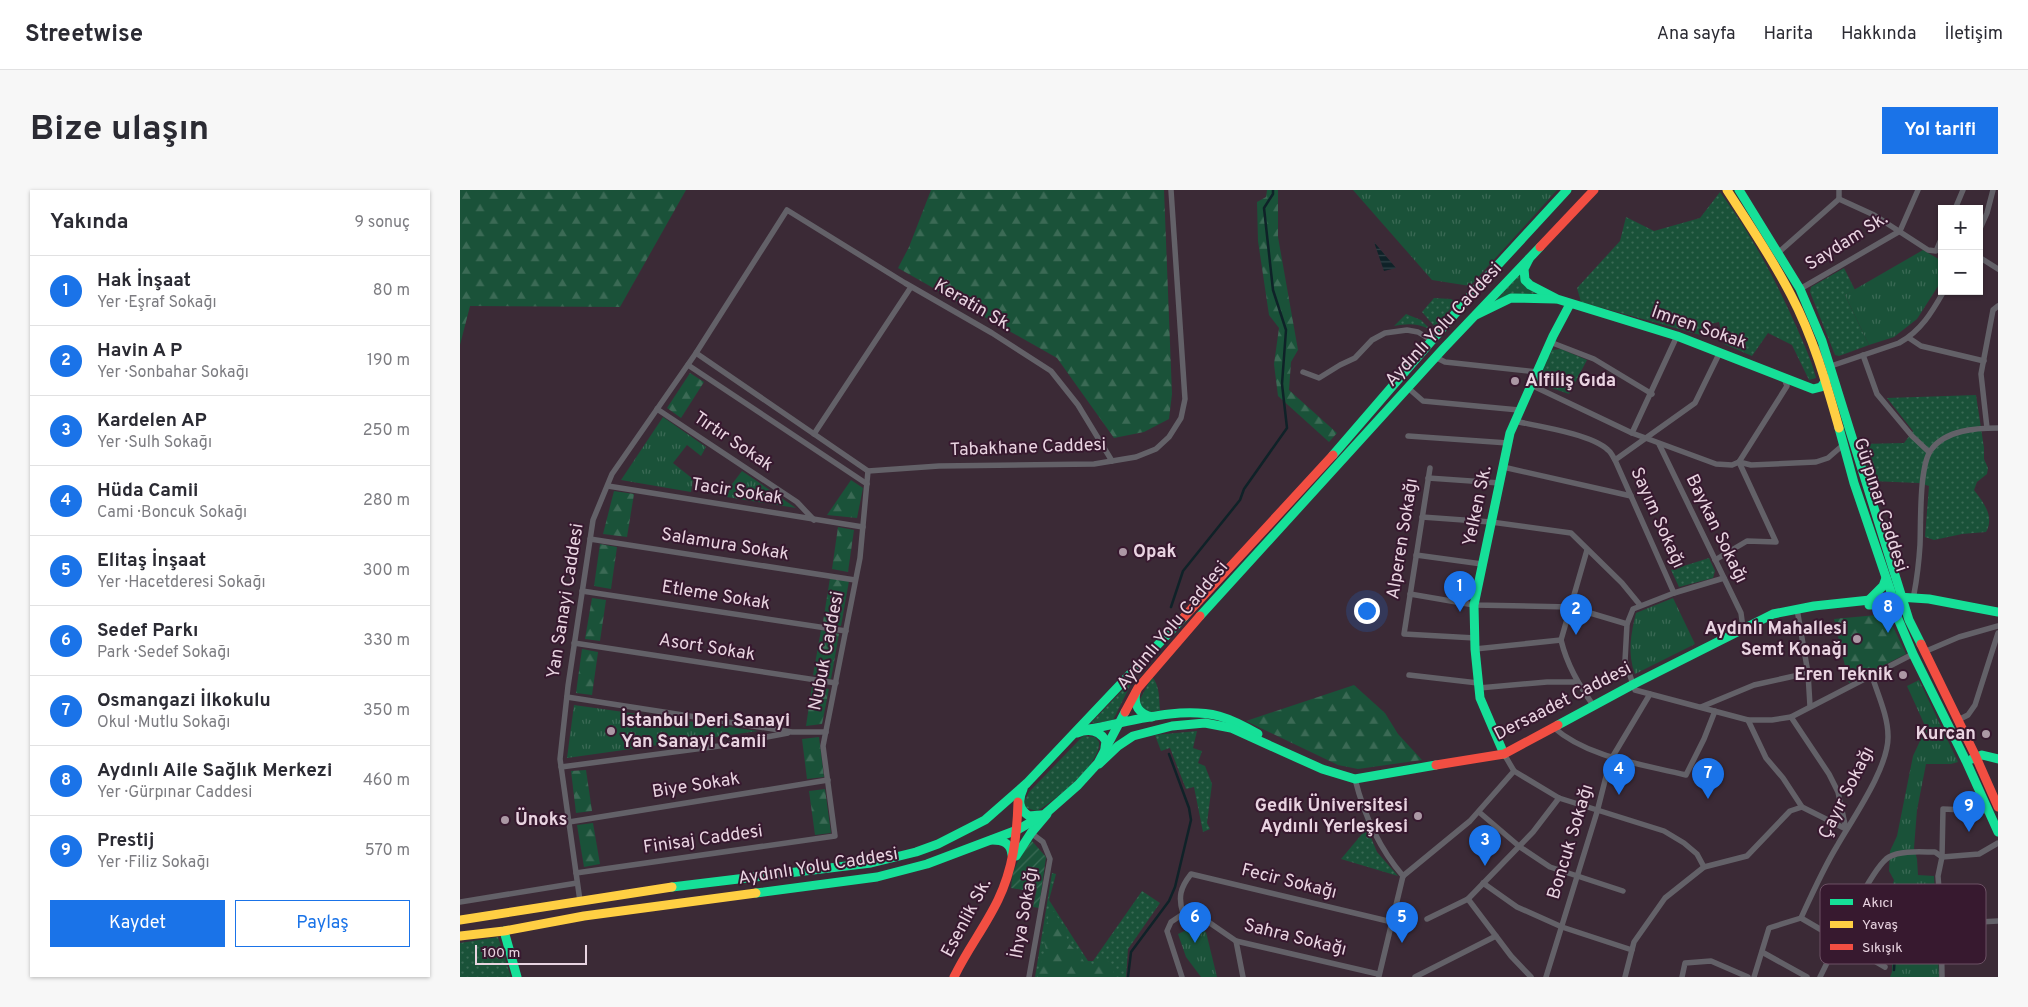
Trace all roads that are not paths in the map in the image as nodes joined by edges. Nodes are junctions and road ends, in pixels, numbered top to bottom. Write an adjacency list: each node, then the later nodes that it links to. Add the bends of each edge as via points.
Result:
1 (1171, 190): 62 (street, Tabakhane Caddesi, via 1185,399 1181,418 1169,437 1156,449)
2 (1567, 190): 29 (main road, Aydınlı Yolu Caddesi)
3 (1594, 190): 16 (main road, Aydınlı Yolu Caddesi)
4 (1727, 190): 30 (main road, Gürpınar Caddesi, via 1791,296)
5 (1739, 190): 17 (main road, Gürpınar Caddesi)
6 (1839, 190): 10 (street)
7 (1918, 190): 14 (street, Saydam Sk.)
8 (1963, 190): 11 (street)
9 (1993, 190): 13 (street)
10 (1839, 199): 14 (street); 17 (street)
11 (1957, 205)
12 (788, 210): 20 (street, Keratin Sk.); 33 (street, Yan Sanayi Caddesi)
13 (1983, 222)
14 (1900, 231): 15 (street, via 1928,250 1936,251); 21 (street, Saydam Sk.)
15 (1938, 246)
16 (1533, 252): 23 (main road, İmren Sokak, via 1524,269 1525,280); 26 (main road, Aydınlı Yolu Caddesi)
17 (1778, 253): 21 (main road, Gürpınar Caddesi)
18 (1983, 259): 19 (street)
19 (1998, 269)
20 (911, 287): 54 (street); 62 (street, Keratin Sk., via 992,332 1051,371 1078,405)
21 (1800, 289): 38 (main road, Gürpınar Caddesi)
22 (1942, 295): 28 (street, via 1930,316)
23 (1557, 299): 24 (main road, İmren Sokak); 26 (main road, İmren Sokak, via 1511,298)
24 (1570, 304): 27 (main road, İmren Sokak); 31 (main road, Yelken Sk.)
25 (1998, 306): 36 (street, via 1993,310)
26 (1474, 316): 35 (main road, Aydınlı Yolu Caddesi)
27 (1678, 336): 32 (main road, İmren Sokak); 46 (street)
28 (1909, 338): 34 (street); 36 (street, via 1921,346)
29 (1431, 340): 39 (street, via 1407,330 1385,333 1372,340 1355,358 1319,378); 135 (main road, Aydınlı Yolu Caddesi, via 1354,432)
30 (1811, 340): 38 (street); 42 (main road, Gürpınar Caddesi)
31 (1550, 342): 40 (main road, Yelken Sk.); 46 (street, via 1594,359)
32 (1721, 351): 41 (main road, İmren Sokak); 56 (street, Sayım Sokağı, via 1695,403)
33 (696, 353): 37 (street, Yan Sanayi Caddesi); 54 (street)
34 (1863, 355): 38 (street); 60 (street, via 1877,394)
35 (1435, 357): 40 (street, via 1445,362); 44 (main road, Aydınlı Yolu Caddesi)
36 (1984, 361): 52 (street, via 1981,374)
37 (688, 364): 48 (street, Yan Sanayi Caddesi); 69 (street)
38 (1831, 366): 42 (main road); 84 (main road, Gürpınar Caddesi)
39 (1303, 372)
40 (1537, 372): 43 (main road, Yelken Sk.)
41 (1784, 377): 45 (main road, İmren Sokak); 63 (street, via 1787,386)
42 (1826, 382): 45 (main road); 47 (main road, Gürpınar Caddesi)
43 (1531, 385): 49 (main road, Yelken Sk.); 53 (street)
44 (1408, 387): 49 (street, via 1423,400); 119 (main road, Aydınlı Yolu Caddesi)
45 (1813, 389): 47 (main road, İmren Sokak, via 1823,392)
46 (1652, 394): 53 (street)
47 (1831, 400): 59 (main road, Gürpınar Caddesi)
48 (657, 409): 70 (street, Yan Sanayi Caddesi, via 612,474); 73 (street, Tırtır Sokak, via 797,502)
49 (1519, 410): 50 (main road, Yelken Sk.)
50 (1514, 421): 57 (main road, Yelken Sk.); 61 (street, via 1590,440 1608,450)
51 (1998, 427): 52 (street)
52 (1987, 428): 60 (street, via 1954,434)
53 (1632, 433): 56 (street)
54 (814, 434): 66 (street)
55 (1408, 436): 57 (street)
56 (1646, 439): 58 (street); 61 (street, Sayım Sokağı)
57 (1508, 443): 64 (main road, Yelken Sk.)
58 (1659, 444): 63 (street, via 1716,464); 79 (street, Baykan Sokağı)
59 (1843, 445): 63 (street, via 1828,458 1816,462 1752,465); 82 (main road, Gürpınar Caddesi)
60 (1929, 452): 88 (street, via 1925,463)
61 (1615, 460): 71 (street, Sayım Sokağı)
62 (1112, 461): 66 (street, Tabakhane Caddesi)
63 (1739, 462): 79 (street, via 1776,542 1747,542)
64 (1503, 467): 68 (main road, Yelken Sk.); 71 (street)
65 (1430, 468): 67 (street, Alperen Sokağı)
66 (868, 470): 69 (street, Nubuk Caddesi)
67 (1428, 478): 68 (street); 72 (street, Alperen Sokağı)
68 (1500, 483): 74 (main road, Yelken Sk.)
69 (867, 484): 75 (street, Nubuk Caddesi)
70 (608, 486): 73 (street, Tacir Sokak); 76 (street, Yan Sanayi Caddesi, via 593,520)
71 (1631, 496): 86 (street, Sayım Sokağı)
72 (1422, 517): 74 (street); 78 (street, Alperen Sokağı)
73 (814, 520): 75 (street, Tacir Sokak)
74 (1491, 522): 77 (street, via 1570,533); 80 (main road, Yelken Sk.)
75 (863, 527): 83 (street, Nubuk Caddesi)
76 (590, 539): 83 (street, Salamura Sokak); 85 (street, Yan Sanayi Caddesi)
77 (1587, 550): 95 (street); 96 (street)
78 (1416, 555): 80 (street); 87 (street, Alperen Sokağı)
79 (1715, 560): 81 (street, Baykan Sokağı)
80 (1482, 564): 94 (main road, Yelken Sk.)
81 (1724, 578): 86 (street); 103 (street, Baykan Sokağı, via 1741,613)
82 (1886, 578): 91 (main road, via 1883,586); 92 (main road, Gürpınar Caddesi)
83 (855, 580): 104 (street, Nubuk Caddesi)
84 (1898, 582): 88 (main road); 89 (main road, Gürpınar Caddesi)
85 (582, 591): 104 (street, Etleme Sokak); 108 (street, Yan Sanayi Caddesi)
86 (1674, 593): 95 (street)
87 (1410, 594): 94 (street); 106 (street, Alperen Sokağı, via 1404,634)
88 (1914, 594): 90 (main road)
89 (1902, 598): 90 (main road, Dersaadet Caddesi); 92 (main road, Dersaadet Caddesi); 100 (main road, Gürpınar Caddesi)
90 (1929, 599): 98 (main road, Dersaadet Caddesi); 100 (main road, via 1915,605)
91 (1869, 600): 92 (main road, Dersaadet Caddesi); 93 (main road, Dersaadet Caddesi)
92 (1891, 600): 99 (main road, Gürpınar Caddesi); 100 (main road)
93 (1829, 604): 97 (main road, Dersaadet Caddesi); 99 (main road, Dersaadet Caddesi, via 1887,605)
94 (1474, 605): 96 (street); 106 (main road, Yelken Sk.)
95 (1640, 605): 101 (street, via 1633,609)
96 (1570, 607): 101 (street); 107 (street)
97 (1797, 609): 103 (main road, Dersaadet Caddesi, via 1773,614); 112 (street)
98 (1998, 612)
99 (1896, 614): 111 (main road, Gürpınar Caddesi)
100 (1908, 616): 110 (main road, Gürpınar Caddesi)
101 (1626, 624): 117 (street, via 1625,661)
102 (1998, 626): 110 (street, via 1958,637)
103 (1743, 628): 117 (main road, Dersaadet Caddesi)
104 (846, 631): 116 (street, Nubuk Caddesi)
105 (1998, 633): 129 (street, via 1975,705 1968,715)
106 (1475, 638): 109 (main road, Yelken Sk.)
107 (1561, 640): 109 (street); 115 (street)
108 (574, 643): 116 (street, Asort Sokak); 121 (street, Yan Sanayi Caddesi)
109 (1475, 649): 118 (main road, Yelken Sk.)
110 (1924, 652): 129 (main road, Gürpınar Caddesi)
111 (1913, 654): 114 (street); 142 (main road, Gürpınar Caddesi)
112 (1808, 673): 123 (street); 124 (street, via 1754,685)
113 (1409, 675): 118 (street)
114 (1872, 676): 123 (street); 160 (street, Çayır Sokağı, via 1889,734 1888,746 1879,771)
115 (1577, 682): 118 (street); 122 (street)
116 (836, 683): 134 (street, Nubuk Caddesi)
117 (1632, 684): 120 (street, via 1635,690); 122 (main road, Dersaadet Caddesi)
118 (1478, 686): 137 (main road, Yelken Sk.)
119 (1138, 688): 126 (main road, via 1135,696 1137,708 1147,716); 130 (main road, Aydınlı Yolu Caddesi)
120 (1650, 694): 124 (street); 138 (street, Boncuk Sokağı)
121 (567, 697): 133 (street); 143 (street, Yan Sanayi Caddesi)
122 (1593, 705): 131 (main road, Dersaadet Caddesi)
123 (1810, 706): 127 (street)
124 (1700, 708): 125 (street)
125 (1715, 711): 128 (street); 138 (street, via 1686,775)
126 (1160, 717): 130 (main road, Dersaadet Caddesi); 140 (main road, Dersaadet Caddesi, via 1199,714 1227,719)
127 (1791, 717): 128 (street); 160 (street, via 1830,774 1838,792)
128 (1748, 720): 152 (street, via 1766,758)
129 (1958, 720): 139 (main road, Gürpınar Caddesi)
130 (1118, 724): 132 (main road, Dersaadet Caddesi); 136 (main road, Aydınlı Yolu Caddesi)
131 (1553, 727): 137 (main road, Dersaadet Caddesi); 138 (street, via 1566,737)
132 (1089, 730): 135 (main road, Dersaadet Caddesi); 136 (main road, via 1103,736 1106,741)
133 (792, 732): 134 (street); 143 (street, via 719,746)
134 (826, 732): 146 (street, Nubuk Caddesi, via 824,746)
135 (1075, 735): 147 (main road, Aydınlı Yolu Caddesi)
136 (1104, 754): 148 (main road, Aydınlı Yolu Caddesi)
137 (1504, 754): 144 (street); 145 (main road, Dersaadet Caddesi)
138 (1612, 757): 156 (street, Boncuk Sokağı)
139 (1976, 757): 141 (main road); 142 (main road); 153 (main road, Gürpınar Caddesi)
140 (1302, 759): 145 (main road, Dersaadet Caddesi); 148 (main road, Dersaadet Caddesi, via 1218,724 1172,726 1134,736 1107,756)
141 (1998, 760)
142 (1966, 762): 154 (main road, Gürpınar Caddesi)
143 (561, 767): 158 (street, Yan Sanayi Caddesi)
144 (1514, 771): 149 (street); 155 (street)
145 (1355, 779): 172 (street, via 1379,844)
146 (828, 780): 158 (street, Biye Sokak); 163 (street, Nubuk Caddesi)
147 (1027, 783): 151 (main road); 180 (main road, Aydınlı Yolu Caddesi, via 994,812 963,832 892,859)
148 (1078, 786): 150 (main road, Aydınlı Yolu Caddesi)
149 (1559, 798): 156 (street); 166 (street)
150 (1062, 800): 157 (main road, Aydınlı Yolu Caddesi); 162 (main road, Esenlik Sk.)
151 (1018, 802): 157 (main road, via 1020,809 1030,816); 159 (main road, Esenlik Sk.)
152 (1802, 807): 160 (street); 169 (street, via 1790,811 1747,856)
153 (1998, 807)
154 (1988, 811): 161 (main road, Gürpınar Caddesi); 167 (street, via 1943,810)
155 (1479, 812): 166 (street); 172 (street)
156 (1597, 812): 169 (street, via 1664,831 1697,854); 173 (street, Boncuk Sokağı)
157 (1045, 814): 159 (main road, Aydınlı Yolu Caddesi)
158 (569, 822): 170 (street, Yan Sanayi Caddesi)
159 (1017, 830): 164 (main road, Aydınlı Yolu Caddesi); 168 (main road, Esenlik Sk.)
160 (1846, 830): 184 (street, Çayır Sokağı)
161 (1998, 832)
162 (1030, 833): 171 (main road, Esenlik Sk.); 203 (street, İhya Sokağı, via 1043,842 1050,859)
163 (835, 836): 170 (street, Finisaj Caddesi)
164 (989, 841): 168 (main road, via 1001,840 1010,845); 190 (main road, Aydınlı Yolu Caddesi, via 877,878 584,916)
165 (1998, 843): 167 (street, via 1979,854)
166 (1520, 847): 173 (street, via 1550,867); 175 (street)
167 (1942, 858): 176 (street, via 1935,852 1891,856); 177 (street)
168 (1012, 860): 171 (main road, Esenlik Sk.)
169 (1704, 867): 194 (street, via 1665,898 1634,942)
170 (576, 873): 174 (street, Yan Sanayi Caddesi)
171 (1007, 874): 202 (main road, Esenlik Sk., via 999,899 966,951)
172 (1403, 876): 187 (street)
173 (1576, 876): 178 (street); 188 (street, Boncuk Sokağı)
174 (577, 883): 180 (street, Yan Sanayi Caddesi); 181 (street)
175 (1483, 883): 179 (street); 188 (street, via 1517,907)
176 (1869, 884)
177 (1939, 884)
178 (1623, 891)
179 (1468, 899): 185 (street); 192 (street)
180 (580, 901): 183 (main road, Aydınlı Yolu Caddesi)
181 (460, 902)
182 (1183, 914): 187 (street, Fecir Sokağı, via 1180,893 1191,874); 193 (street, Sahra Sokağı, via 1194,912); 204 (street, via 1171,922 1167,931)
183 (501, 915): 186 (main road, Aydınlı Yolu Caddesi); 190 (main road)
184 (1801, 918): 189 (street); 195 (street, via 1769,928)
185 (1427, 919)
186 (460, 920)
187 (1392, 922): 200 (street)
188 (1562, 927): 194 (street); 208 (street, Boncuk Sokağı)
189 (1820, 928)
190 (504, 931): 191 (main road, Aydınlı Yolu Caddesi); 201 (main road)
191 (460, 936)
192 (1496, 936): 206 (street); 207 (street)
193 (1236, 941): 200 (street, Sahra Sokağı); 205 (street)
194 (1632, 950): 209 (street)
195 (1762, 952): 212 (street); 213 (street)
196 (1826, 964): 214 (street)
197 (1882, 964): 199 (street)
198 (1942, 964): 215 (street)
199 (1885, 966)
200 (1379, 976)
201 (517, 977)
202 (954, 977)
203 (1029, 977)
204 (1182, 977)
205 (1242, 977)
206 (1415, 977)
207 (1531, 977)
208 (1546, 977)
209 (1625, 977)
210 (1682, 977): 211 (street, via 1685,963 1711,960)
211 (1748, 977)
212 (1754, 977)
213 (1806, 977)
214 (1820, 977)
215 (1942, 977)

